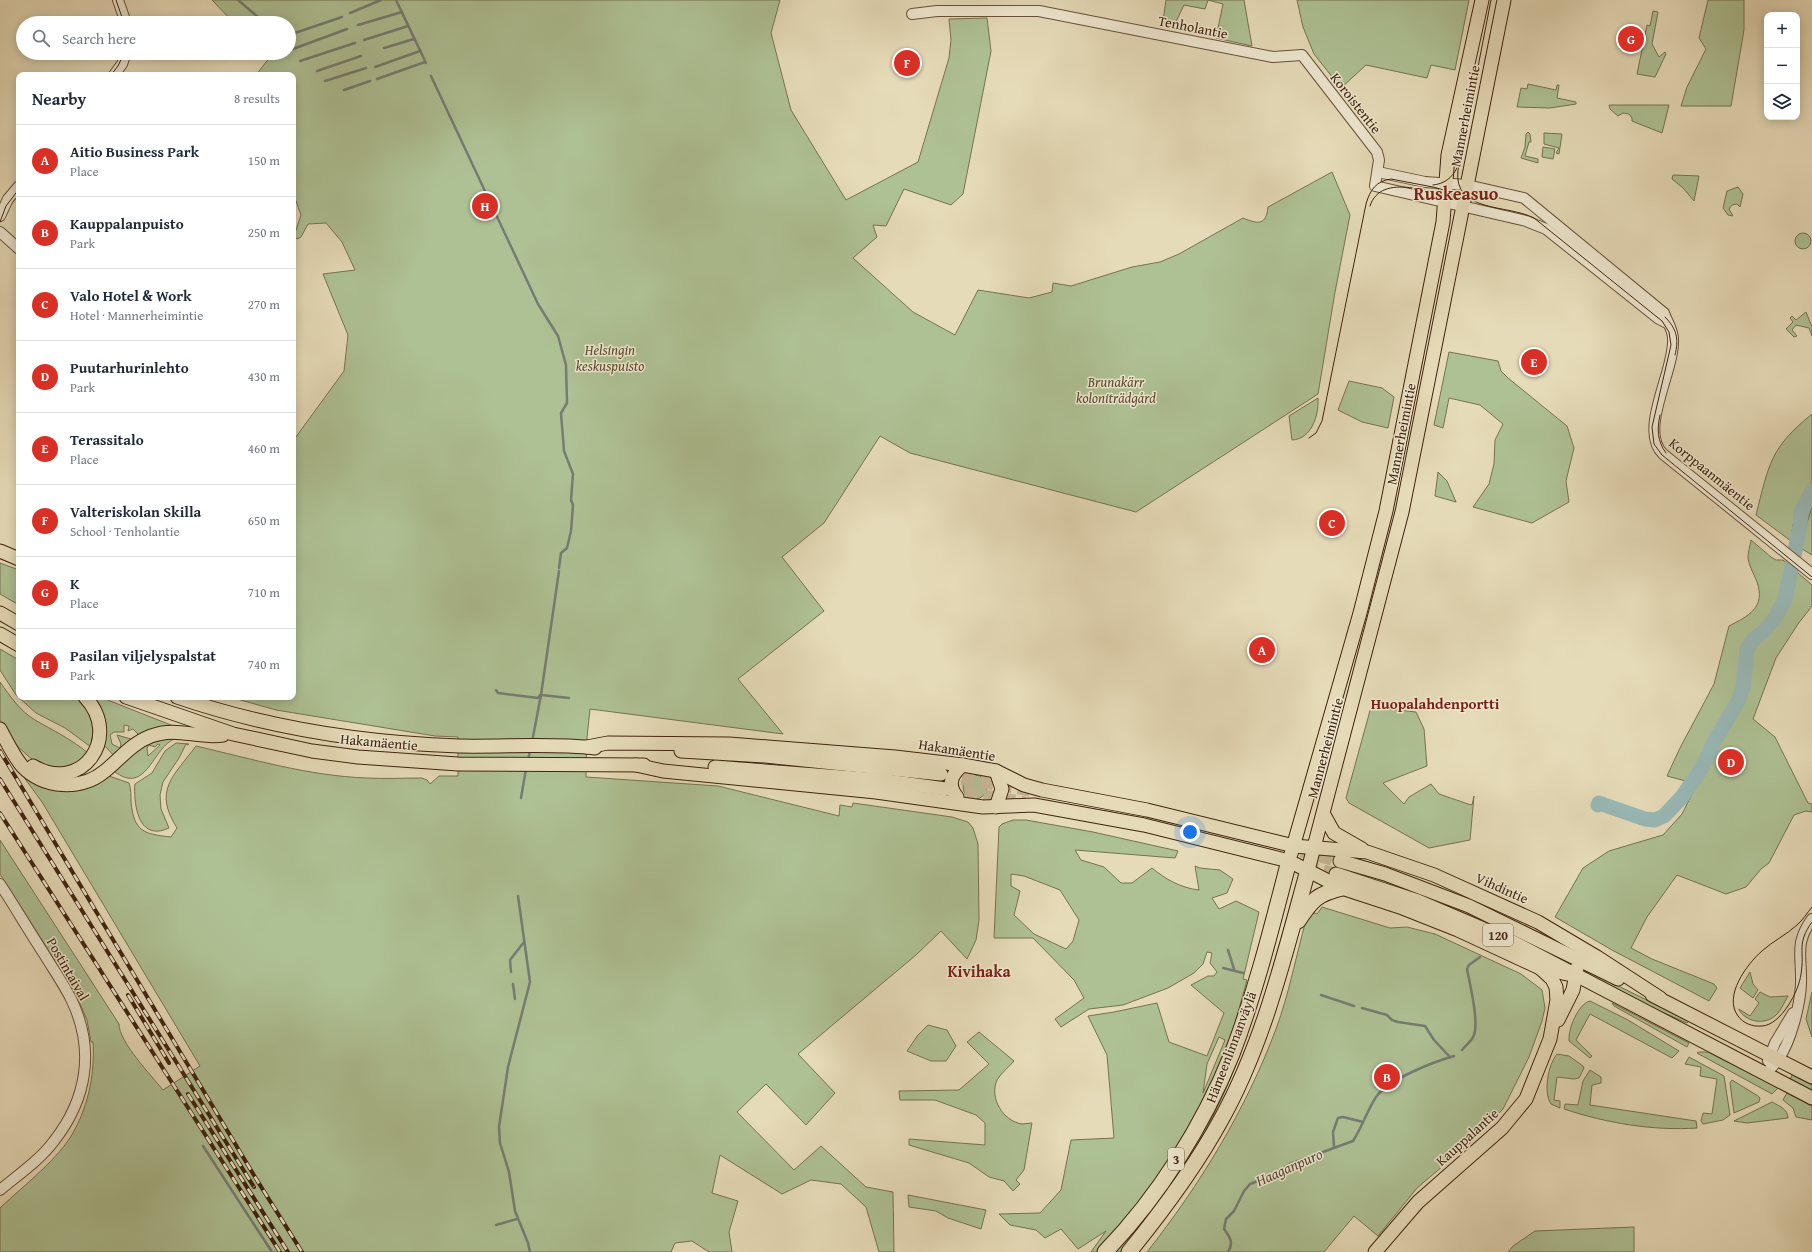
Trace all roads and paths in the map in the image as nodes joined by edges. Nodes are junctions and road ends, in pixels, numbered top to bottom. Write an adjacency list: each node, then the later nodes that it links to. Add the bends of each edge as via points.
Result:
1 (118, 0): 5 (street)
2 (1482, 0): 10 (main road, Mannerheimintie, via 1454,122)
3 (1504, 0): 11 (main road, Mannerheimintie)
4 (912, 14): 6 (street, Tenholantie, via 937,11 1039,11 1273,57)
5 (124, 16)
6 (1302, 55): 9 (street, Koroistentie, via 1377,152)
7 (123, 60): 8 (street)
8 (116, 72)
9 (1378, 172): 10 (street); 13 (street, Koroistentie, via 1375,186)
10 (1445, 184): 11 (street, Korppaanmäentie); 13 (main road, Mannerheimintie)
11 (1467, 185): 14 (main road, Mannerheimintie); 18 (street, Korppaanmäentie, via 1524,198 1664,313)
12 (16, 190): 15 (street)
13 (1445, 203): 14 (street); 43 (main road, Mannerheimintie, via 1385,516)
14 (1463, 207): 18 (street, via 1526,221 1546,229 1659,320); 41 (main road, Mannerheimintie, via 1400,518)
15 (0, 216)
16 (0, 232): 17 (street)
17 (16, 246)
18 (1667, 323): 21 (street, Korppaanmäentie, via 1672,330 1673,346 1654,425 1656,446)
19 (0, 551): 20 (main road)
20 (16, 559)
21 (1812, 574)
22 (0, 613): 23 (main road)
23 (16, 622)
24 (0, 634): 25 (main road)
25 (16, 644)
26 (87, 700): 31 (main road, via 99,719 100,732 98,744 88,762 78,769 67,773 48,773 31,764)
27 (135, 700): 32 (main road, Hakamäentie)
28 (187, 700): 30 (main road, Hakamäentie)
29 (211, 700): 30 (main road)
30 (232, 714): 35 (main road, Hakamäentie, via 266,723 362,740 459,746 587,747)
31 (3, 734): 32 (main road, via 30,773 48,782 74,785 101,775 135,745 157,734 179,731 217,736)
32 (232, 734): 33 (main road, Hakamäentie, via 312,751 358,757 458,764)
33 (636, 765): 37 (main road, Hakamäentie, via 763,770); 38 (main road, Hakamäentie, via 663,771 876,792)
34 (963, 765): 35 (main road, Hakamäentie); 36 (main road, Hakamäentie); 37 (main road, via 954,773)
35 (942, 768): 37 (main road)
36 (996, 771): 39 (main road, via 1002,789); 40 (main road, Hakamäentie, via 1024,785 1042,790)
37 (948, 787): 38 (main road)
38 (965, 804): 39 (main road, Hakamäentie)
39 (996, 807): 42 (main road, Hakamäentie, via 1034,805)
40 (1146, 810): 42 (main road); 43 (main road, Hakamäentie)
41 (1324, 815): 44 (main road, Mannerheimintie); 45 (main road, via 1334,833)
42 (1144, 825): 46 (main road, Hakamäentie)
43 (1294, 846): 44 (main road, Hakamäentie); 46 (main road, Mannerheimintie)
44 (1314, 849): 45 (main road, Vihdintie); 48 (main road, Mannerheimintie)
45 (1367, 852): 54 (main road, Vihdintie, via 1434,875 1532,920)
46 (1289, 861): 48 (main road, Hakamäentie); 65 (highway, Hämeenlinnanväylä / 3, via 1238,1037 1207,1110 1154,1192)
47 (1340, 861): 55 (main road, Vihdintie / 120, via 1385,874 1468,906)
48 (1308, 870): 51 (main road); 53 (highway, Hämeenlinnanväylä / 3)
49 (1336, 874): 57 (main road, 120, via 1388,890 1463,919)
50 (0, 884): 64 (street, Postintaival, via 72,1001 81,1026 85,1055 79,1097 54,1142)
51 (1342, 888): 53 (highway, via 1326,892 1310,902); 56 (main road, via 1451,927)
52 (1812, 919): 60 (street, via 1803,931 1800,947 1801,983 1797,1006 1774,1043)
53 (1290, 932): 66 (highway, Hämeenlinnanväylä / 3, via 1264,1020 1223,1117 1170,1201)
54 (1572, 942): 55 (main road, Kauppalantie); 58 (main road, Vihdintie)
55 (1576, 959): 57 (main road, Kauppalantie); 58 (main road, Vihdintie / 120)
56 (1540, 968): 57 (main road); 59 (main road, Kauppalantie, via 1552,979 1556,987)
57 (1576, 976): 59 (main road, Kauppalantie, via 1568,1000); 61 (main road, 120)
58 (1660, 998): 60 (main road, Vihdintie / 120)
59 (1553, 1029): 67 (main road, Kauppalantie, via 1531,1089 1511,1119 1418,1202)
60 (1774, 1057): 61 (street); 62 (main road, Vihdintie / 120)
61 (1765, 1074): 63 (main road, 120)
62 (1812, 1077)
63 (1812, 1098)
64 (0, 1190)
65 (1105, 1252)
66 (1129, 1252)
67 (1376, 1252)

